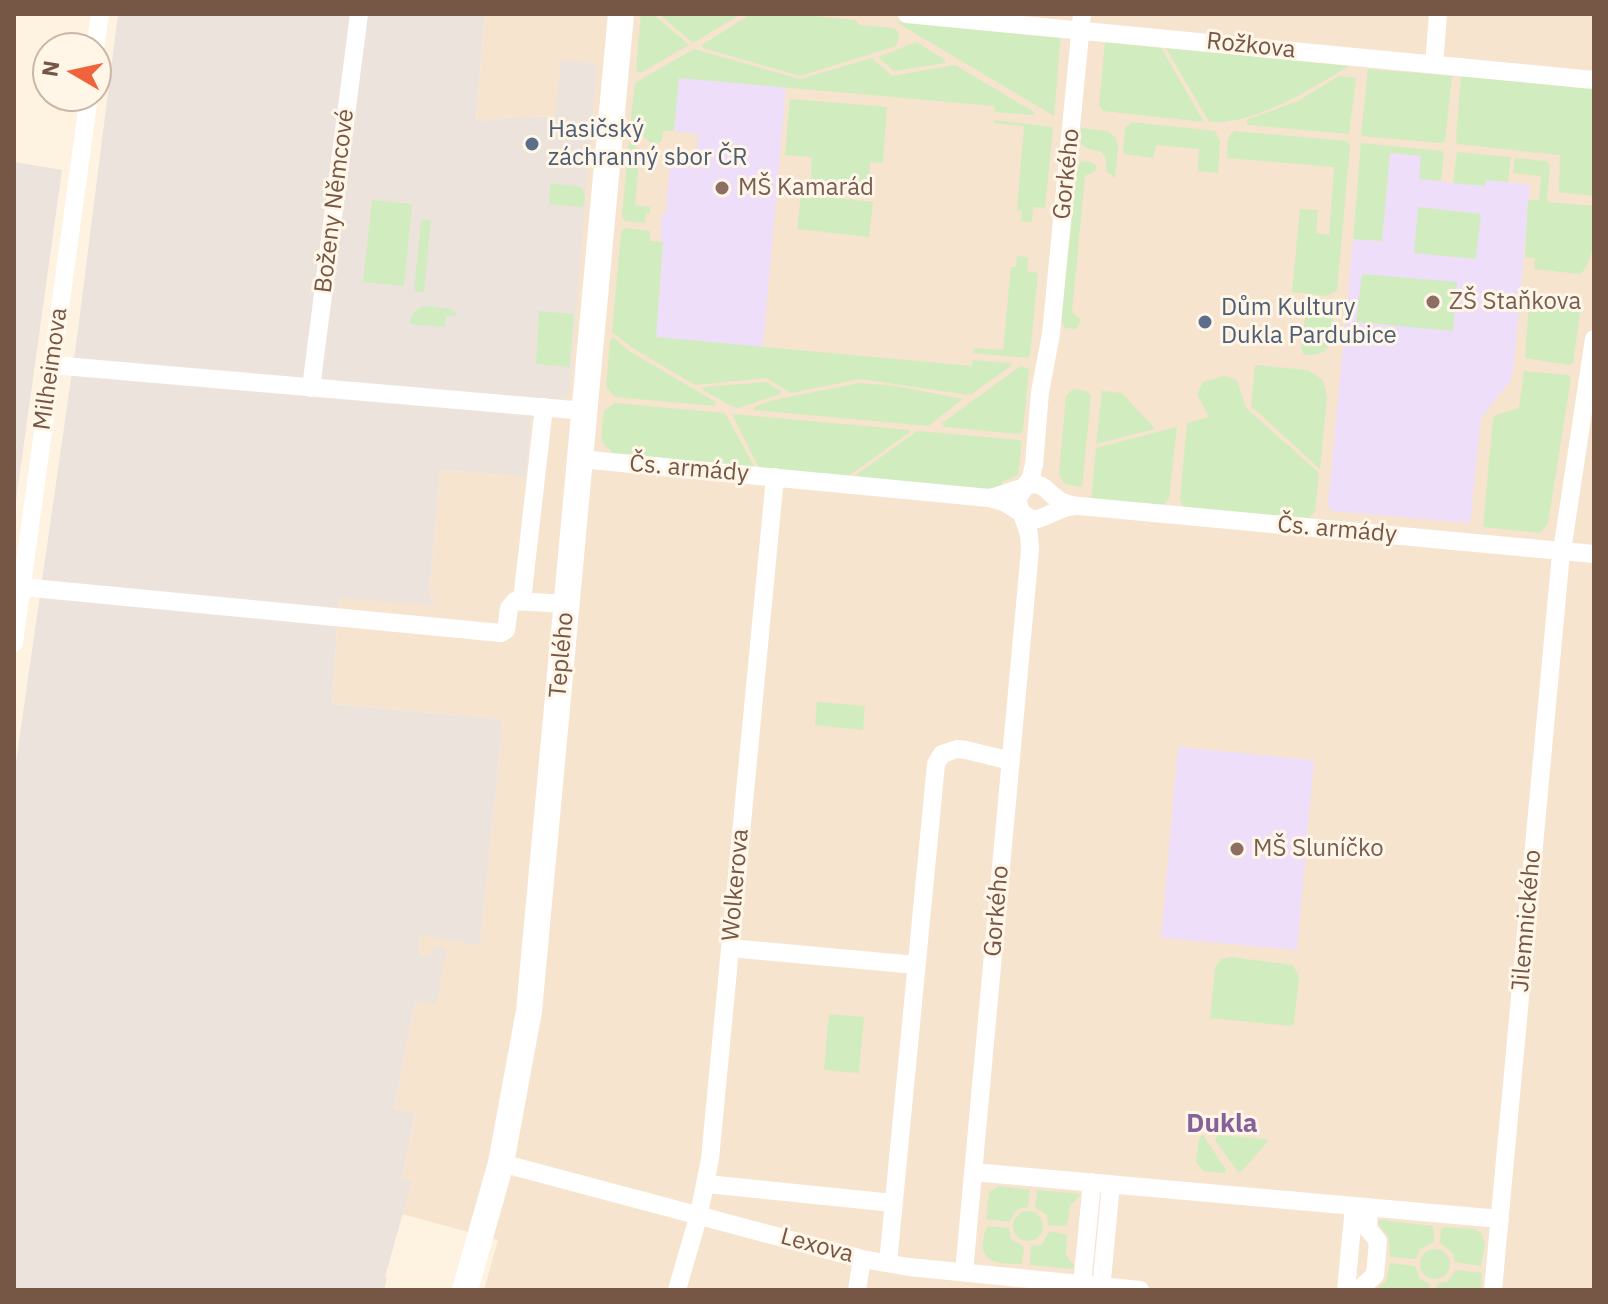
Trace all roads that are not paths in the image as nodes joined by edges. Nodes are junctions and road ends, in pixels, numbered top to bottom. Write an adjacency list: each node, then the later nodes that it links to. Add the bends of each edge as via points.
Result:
1 (359, 14): 12 (street, Boženy Němcové)
2 (621, 14): 14 (main road, Teplého)
3 (907, 14): 5 (street, Rožkova)
4 (1438, 14): 6 (street)
5 (1081, 22): 6 (street, Rožkova); 9 (street, Gorkého)
6 (1434, 64): 7 (street, Rožkova)
7 (1594, 80)
8 (87, 112): 11 (street, Milheimova)
9 (1051, 334): 17 (street, Gorkého, via 1034,465); 18 (street, Gorkého, via 1053,394 1041,470)
10 (1594, 339): 24 (street, Jilemnického)
11 (52, 365): 12 (street); 26 (street, Milheimova)
12 (311, 388): 13 (street)
13 (544, 407): 14 (street); 27 (street)
14 (585, 411): 15 (main road, Teplého)
15 (580, 459): 16 (street, Čs. armády); 28 (main road, Teplého)
16 (775, 477): 19 (street, Čs. armády); 31 (street, Wolkerova)
17 (1023, 488): 18 (street, Čs. armády, via 1037,484); 19 (street, Čs. armády); 21 (street, Gorkého, via 1017,500)
18 (1048, 491): 20 (street, Čs. armády); 22 (street, Gorkého, via 1052,503)
19 (989, 498): 21 (street, Čs. armády)
20 (1079, 506): 22 (street, Čs. armády); 24 (street, Čs. armády)
21 (1021, 513): 22 (street, Čs. armády, via 1033,520); 23 (street, Gorkého)
22 (1046, 515): 23 (street, Gorkého)
23 (1030, 550): 30 (street, Gorkého)
24 (1562, 551): 25 (street, Čs. armády); 40 (street, Jilemnického)
25 (1594, 554)
26 (22, 587): 27 (street, via 501,633 512,603); 29 (street, Milheimova)
27 (522, 600): 28 (street)
28 (567, 604): 33 (main road, Teplého, via 529,1011)
29 (14, 643)
30 (1011, 761): 32 (street, via 957,749 942,754 936,764); 34 (street, Gorkého)
31 (730, 948): 32 (street); 36 (street, Wolkerova)
32 (916, 965): 37 (street)
33 (501, 1163): 39 (street, Lexova); 46 (main road, Teplého)
34 (973, 1172): 35 (street); 43 (street, Gorkého)
35 (1101, 1183): 38 (street); 44 (street); 45 (street)
36 (707, 1184): 37 (street); 39 (street, Wolkerova)
37 (893, 1203): 42 (street)
38 (1362, 1206): 40 (street); 50 (street); 51 (street, via 1368,1229 1378,1241 1375,1275)
39 (699, 1214): 41 (street, Lexova); 47 (street, Wolkerova)
40 (1500, 1219): 52 (street, Jilemnického)
41 (862, 1259): 42 (street, Lexova); 48 (street)
42 (888, 1263): 43 (street, Lexova)
43 (964, 1272): 44 (street, Lexova)
44 (1082, 1285): 45 (street, Lexova)
45 (1101, 1288): 49 (street, Lexova)
46 (465, 1290)
47 (677, 1290)
48 (857, 1290)
49 (1140, 1290)
50 (1346, 1290)
51 (1363, 1290)
52 (1493, 1290)

